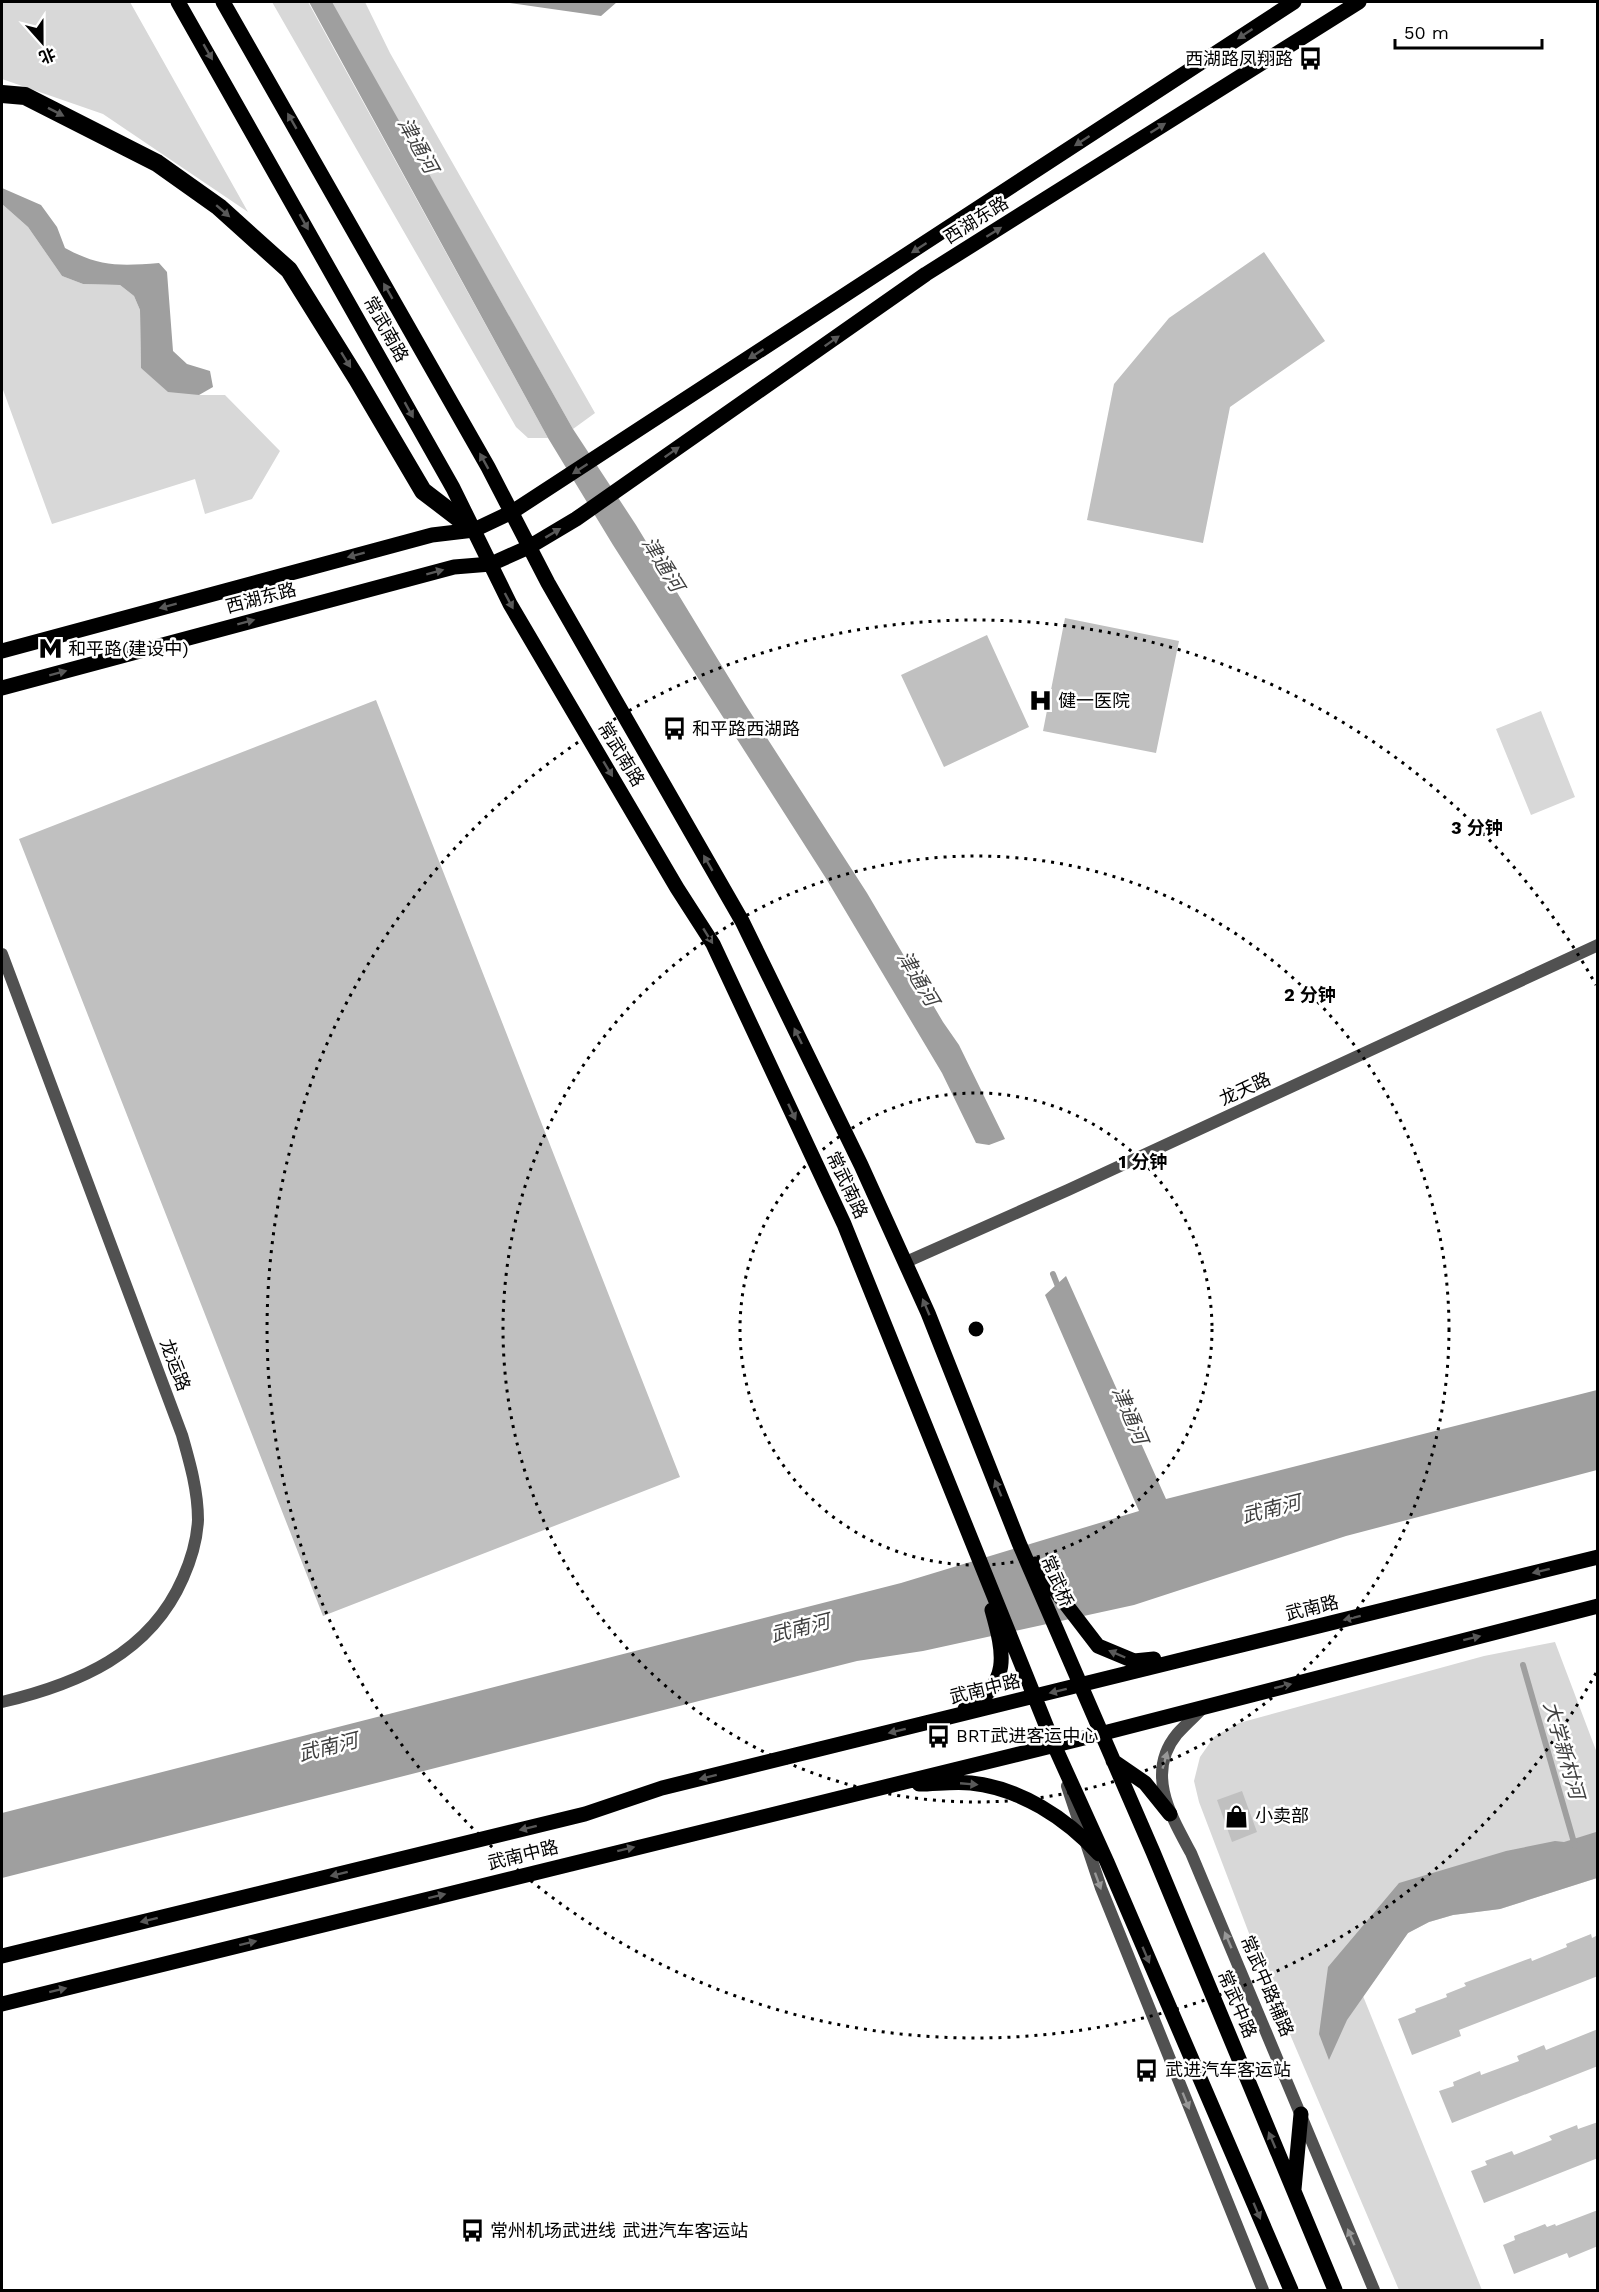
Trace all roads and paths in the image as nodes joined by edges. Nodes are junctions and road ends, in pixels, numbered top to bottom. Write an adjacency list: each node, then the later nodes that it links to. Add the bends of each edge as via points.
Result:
1 (178, 2): 7 (main road, 常武南路, one-way to 7)
2 (224, 2): 6 (main road, 常武南路, one-way to 2)
3 (1294, 2): 6 (main road, 西湖东路, one-way to 6)
4 (1359, 2): 8 (main road, 西湖东路, one-way to 4, via 624,486 926,274)
5 (2, 94): 7 (highway, one-way to 7, via 25,96 157,163 219,207 289,270 423,491)
6 (512, 512): 7 (main road, 西湖东路); 8 (main road, 常武南路)
7 (474, 530): 9 (main road, 常武南路); 10 (main road, 西湖东路, one-way to 10, via 432,535)
8 (529, 547): 9 (main road, 西湖东路); 14 (main road, 常武南路, one-way to 8, via 742,921)
9 (491, 564): 11 (main road, 西湖东路, one-way to 9, via 454,567); 18 (main road, 常武南路, one-way to 18, via 510,604 713,944 844,1224 977,1552)
10 (2, 651)
11 (2, 688)
12 (1598, 945): 14 (street, 龙天路)
13 (2, 954): 22 (street, 龙运路, via 182,1435 195,1480 198,1522 191,1560 173,1602 133,1646 90,1673 37,1694)
14 (906, 1263): 15 (main road, 常武南路, one-way to 14)
15 (1019, 1543): 19 (main road, one-way to 15, via 1134,1661 1098,1646); 20 (main road, 常武桥)
16 (1598, 1557): 19 (main road, 武南路, one-way to 19)
17 (1598, 1606): 23 (main road, one-way to 17)
18 (1009, 1646): 21 (main road); 24 (main road, via 998,1679 980,1702)
19 (1215, 1652): 20 (main road, 武南路)
20 (1080, 1686): 21 (main road, 武南路, one-way to 21); 25 (main road, 常武中路)
21 (1036, 1697): 24 (main road, 武南中路); 26 (main road)
22 (2, 1702)
23 (1205, 1706): 25 (main road); 29 (street, 常武中路辅路, one-way to 23, via 1162,1789 1162,1760 1176,1736)
24 (946, 1719): 32 (main road, 武南中路, one-way to 32, via 662,1788 585,1814)
25 (1100, 1734): 26 (main road); 27 (main road, 常武中路)
26 (1054, 1745): 28 (main road, 武南中路); 30 (street); 31 (main road)
27 (1112, 1761): 29 (main road, via 1145,1783); 35 (main road, 常武中路, one-way to 27)
28 (889, 1785): 30 (main road, one-way to 30, via 970,1783 1011,1792 1050,1812); 33 (main road, 武南中路, one-way to 28)
29 (1170, 1814): 34 (street, 常武中路辅路, one-way to 29, via 1191,1853)
30 (1082, 1835): 31 (main road); 36 (street, one-way to 36)
31 (1107, 1862): 37 (main road, one-way to 37)
32 (2, 1956)
33 (2, 2004)
34 (1301, 2114): 35 (main road); 39 (street, 常武中路辅路, one-way to 34)
35 (1294, 2192): 38 (main road, 常武中路)
36 (1263, 2290)
37 (1291, 2290)
38 (1335, 2290)
39 (1374, 2290)

